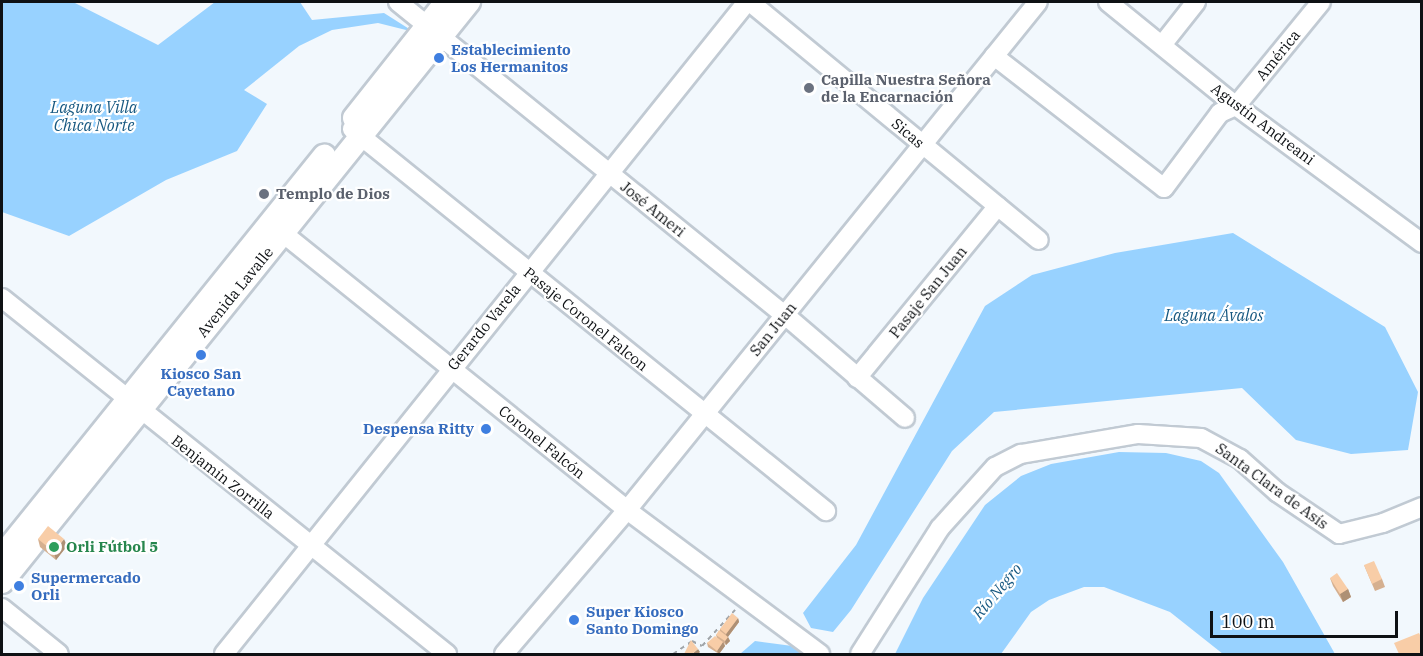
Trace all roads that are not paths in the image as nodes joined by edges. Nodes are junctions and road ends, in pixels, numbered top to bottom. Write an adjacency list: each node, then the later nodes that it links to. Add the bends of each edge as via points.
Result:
1 (398, 2): 9 (street, José Ameri)
2 (446, 2): 9 (main road, Avenida Lavalle)
3 (469, 2): 9 (main road, Avenida Lavalle)
4 (748, 2): 14 (street, Sicas); 15 (street, Gerardo Varela)
5 (1038, 2): 11 (street, San Juan)
6 (1108, 2): 10 (street, Agustín Andreani)
7 (1196, 2): 10 (street)
8 (1321, 2): 12 (street, América)
9 (434, 31): 13 (main road, Avenida Lavalle); 15 (street, José Ameri)
10 (1162, 45): 12 (street, Agustín Andreani)
11 (994, 56): 12 (street, América, via 1164,188 1220,113); 14 (street, San Juan)
12 (1236, 106): 19 (street, Agustín Andreani)
13 (355, 130): 17 (main road, Avenida Lavalle); 20 (street, Pasaje Coronel Falcon)
14 (923, 145): 16 (street, Sicas); 22 (street, San Juan)
15 (609, 174): 20 (street, Gerardo Varela); 22 (street, José Ameri)
16 (998, 206): 18 (street, Sicas); 24 (street, Pasaje San Juan)
17 (277, 228): 23 (street, Coronel Falcón); 25 (main road, Avenida Lavalle)
18 (1039, 240)
19 (1422, 243)
20 (528, 272): 23 (street, Gerardo Varela); 26 (street, Pasaje Coronel Falcon)
21 (2, 298): 25 (street, Benjamín Zorrilla)
22 (785, 315): 24 (street, José Ameri); 26 (street, San Juan)
23 (451, 369): 29 (street, Coronel Falcón); 31 (street, Gerardo Varela)
24 (857, 378): 27 (street, José Ameri)
25 (134, 404): 31 (street, Benjamín Zorrilla); 32 (main road, Avenida Lavalle); 33 (main road, Avenida Lavalle)
26 (703, 414): 29 (street, San Juan); 30 (street, Pasaje Coronel Falcon)
27 (905, 418)
28 (1422, 507): 40 (street, Santa Clara de Asís, via 1383,523 1339,534 1276,492 1240,459 1201,438 1138,434 1031,452 995,467 940,528)
29 (627, 510): 38 (street, San Juan); 39 (street, Coronel Falcón)
30 (826, 511)
31 (310, 545): 36 (street, Gerardo Varela); 37 (street, Benjamín Zorrilla)
32 (2, 556)
33 (2, 582)
34 (2, 608): 35 (street)
35 (59, 654)
36 (224, 654)
37 (447, 654)
38 (504, 654)
39 (820, 654)
40 (860, 654)

